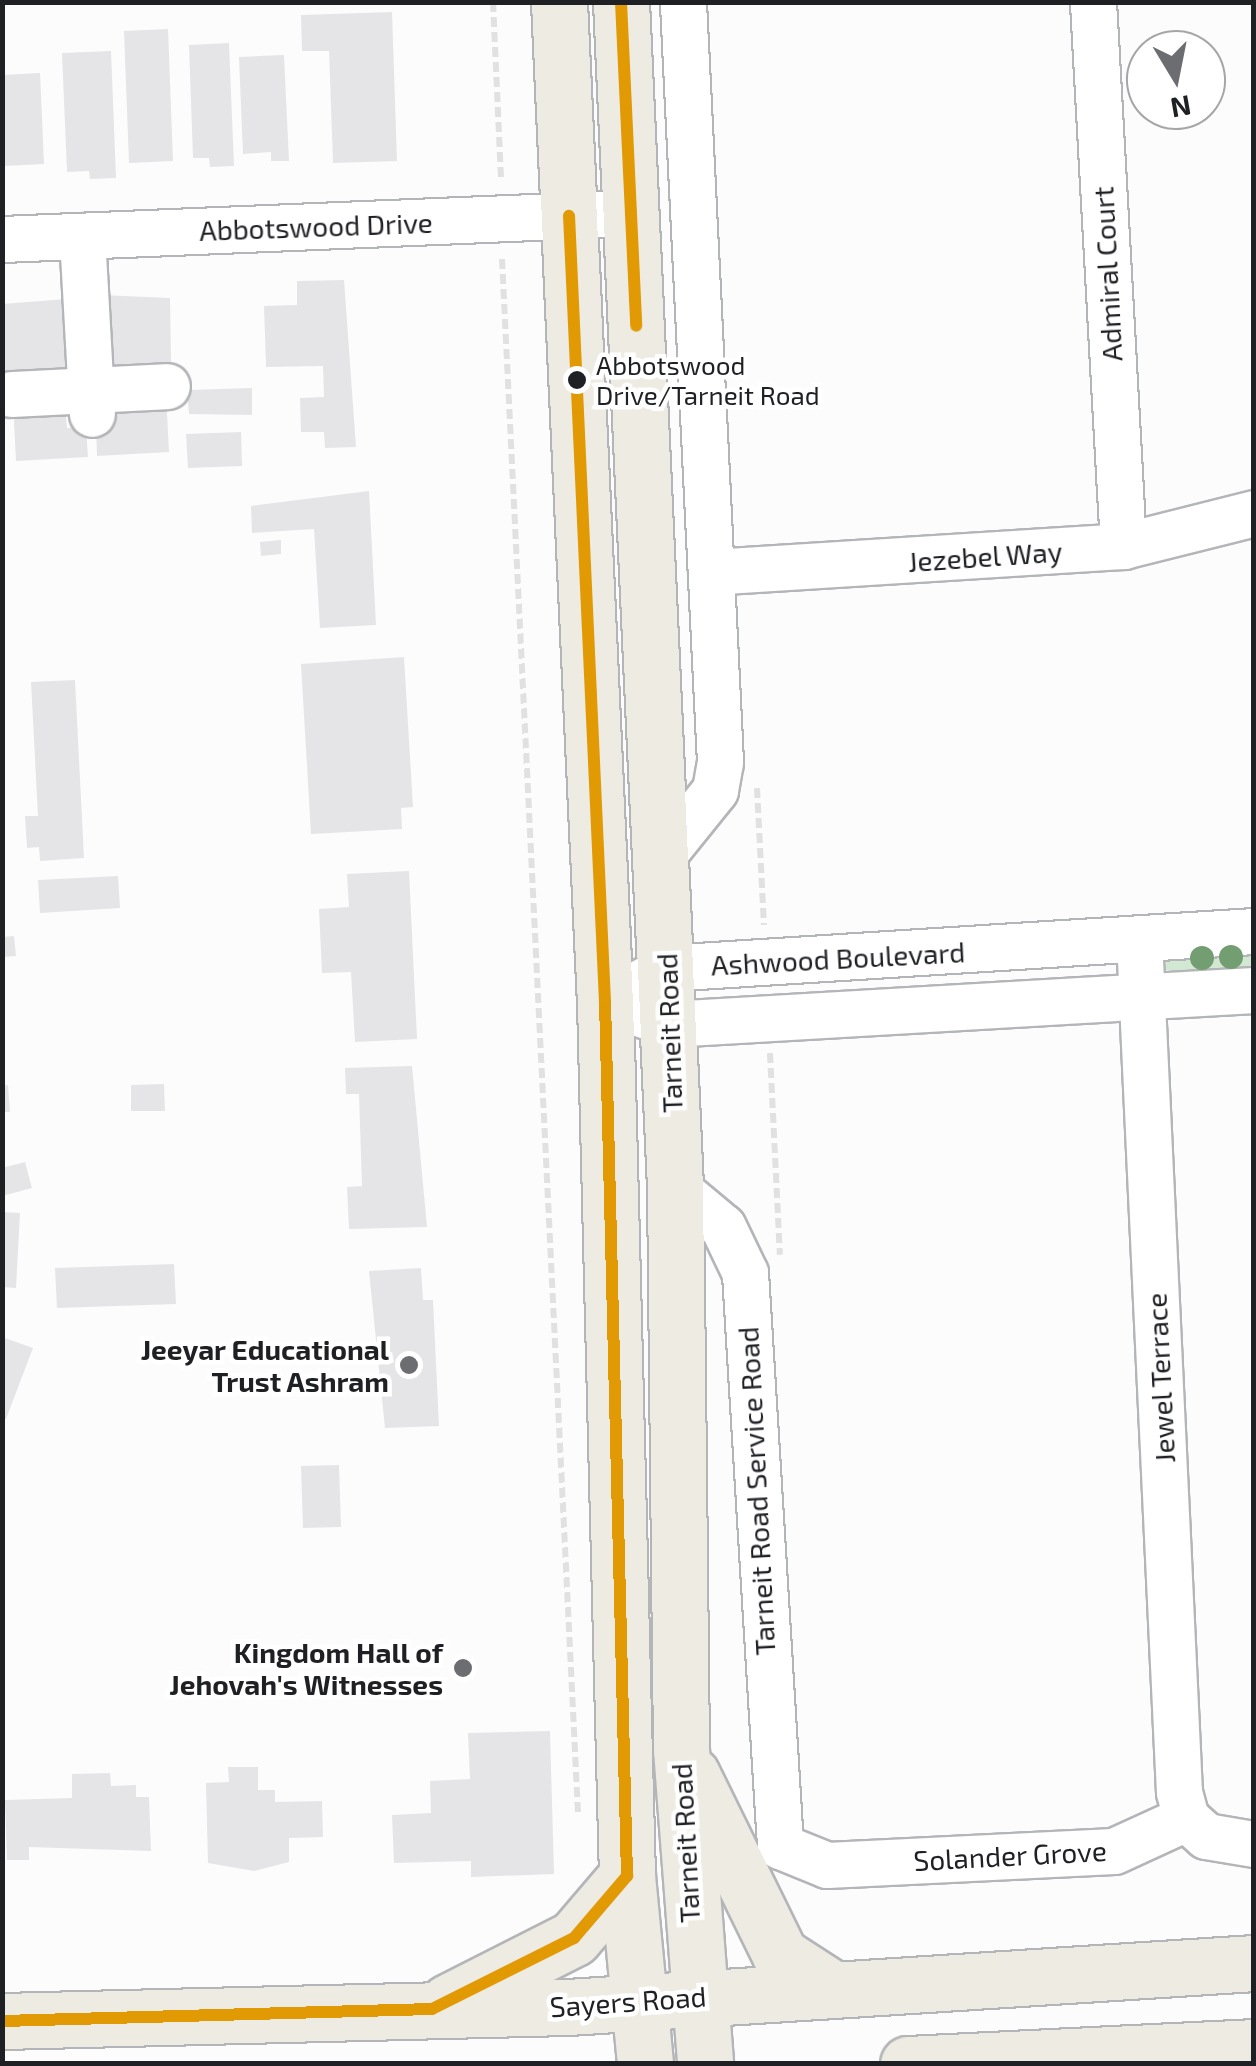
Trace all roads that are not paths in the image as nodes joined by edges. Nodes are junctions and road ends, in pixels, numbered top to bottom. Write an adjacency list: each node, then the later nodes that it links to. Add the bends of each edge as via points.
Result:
1 (559, 2): 6 (main road)
2 (620, 2): 5 (main road, Tarneit Road)
3 (684, 2): 14 (street)
4 (1093, 2): 13 (street, Admiral Court)
5 (630, 213): 6 (street, Abbotswood Drive); 15 (main road, Tarneit Road)
6 (569, 216): 7 (street, Abbotswood Drive); 21 (main road)
7 (82, 236): 8 (street, Abbotswood Drive); 11 (street)
8 (2, 239)
9 (168, 386): 11 (street)
10 (11, 394): 11 (street)
11 (91, 402)
12 (1254, 513): 13 (street, Jezebel Way)
13 (1122, 546): 14 (street, Jezebel Way)
14 (711, 572): 15 (street, via 718,782)
15 (661, 857): 18 (main road, Tarneit Road)
16 (1254, 931): 17 (street, Ashwood Boulevard)
17 (1139, 938): 18 (street, Ashwood Boulevard); 20 (street, Jewel Terrace)
18 (666, 968): 21 (street, Ashwood Boulevard); 22 (main road, Tarneit Road)
19 (1254, 990): 20 (street, Ashwood Boulevard)
20 (1142, 997): 22 (street, Ashwood Boulevard); 25 (street, Jewel Terrace)
21 (604, 1002): 22 (street, Ashwood Boulevard); 28 (main road)
22 (669, 1024): 23 (main road, Tarneit Road)
23 (675, 1188): 24 (main road, Tarneit Road); 26 (street, Tarneit Road Service Road, via 735,1241 746,1274)
24 (681, 1749): 30 (main road, via 780,1955); 31 (main road, Tarneit Road)
25 (1186, 1818): 26 (street, Solander Grove, via 1114,1851 827,1865 786,1852); 27 (street, via 1206,1836)
26 (773, 1824)
27 (1254, 1844)
28 (627, 1876): 32 (main road); 33 (main road, via 574,1938)
29 (1254, 1963): 30 (main road, Sayers Road)
30 (833, 1989): 31 (main road, Sayers Road)
31 (695, 1994): 32 (main road, Sayers Road); 39 (main road, Tarneit Road)
32 (635, 2003): 33 (main road, Sayers Road); 38 (main road)
33 (432, 2010): 34 (main road, Sayers Road)
34 (2, 2022)
35 (1254, 2047): 36 (main road)
36 (1170, 2057): 37 (main road)
37 (936, 2063)
38 (646, 2064)
39 (705, 2064)

